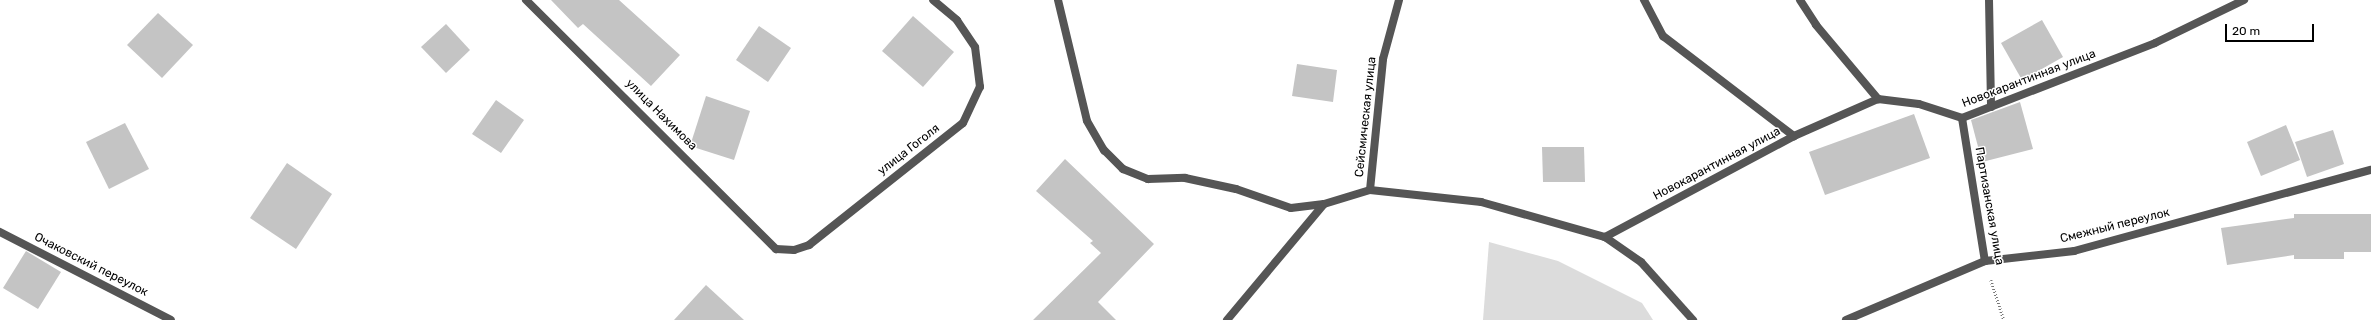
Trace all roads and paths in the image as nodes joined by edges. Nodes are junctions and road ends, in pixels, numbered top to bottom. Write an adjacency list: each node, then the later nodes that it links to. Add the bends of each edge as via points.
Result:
1 (526, 0): 18 (street, улица Нахимова)
2 (933, 0): 18 (street, улица Гоголя, via 957,20 975,47 980,87 963,123 809,245 794,250)
3 (1058, 0): 15 (street, via 1087,121 1104,150 1123,169 1148,179 1185,178 1236,189 1292,208)
4 (1399, 0): 14 (street, Сейсмическая улица, via 1383,58)
5 (1644, 0): 12 (street, via 1663,36)
6 (1800, 0): 9 (street, via 1816,24)
7 (1989, 0): 10 (street)
8 (2244, 0): 10 (street, Новокарантинная улица, via 2154,43)
9 (1878, 99): 11 (street, Новокарантинная улица, via 1919,104); 12 (street, Новокарантинная улица)
10 (1991, 107): 11 (street, Новокарантинная улица)
11 (1962, 118): 19 (street, Партизанская улица)
12 (1794, 136): 17 (street, Новокарантинная улица)
13 (2371, 170): 19 (street, Смежный переулок, via 2074,251)
14 (1370, 190): 15 (street); 17 (street, via 1480,202)
15 (1324, 204): 21 (street)
16 (0, 232): 20 (street, Очаковский переулок)
17 (1605, 237): 22 (street, via 1641,262)
18 (776, 249)
19 (1985, 260): 23 (street, Смежный переулок); 24 (path, Партизанская улица)
20 (171, 320)
21 (1227, 320)
22 (1693, 320)
23 (1846, 320)
24 (2004, 320)

